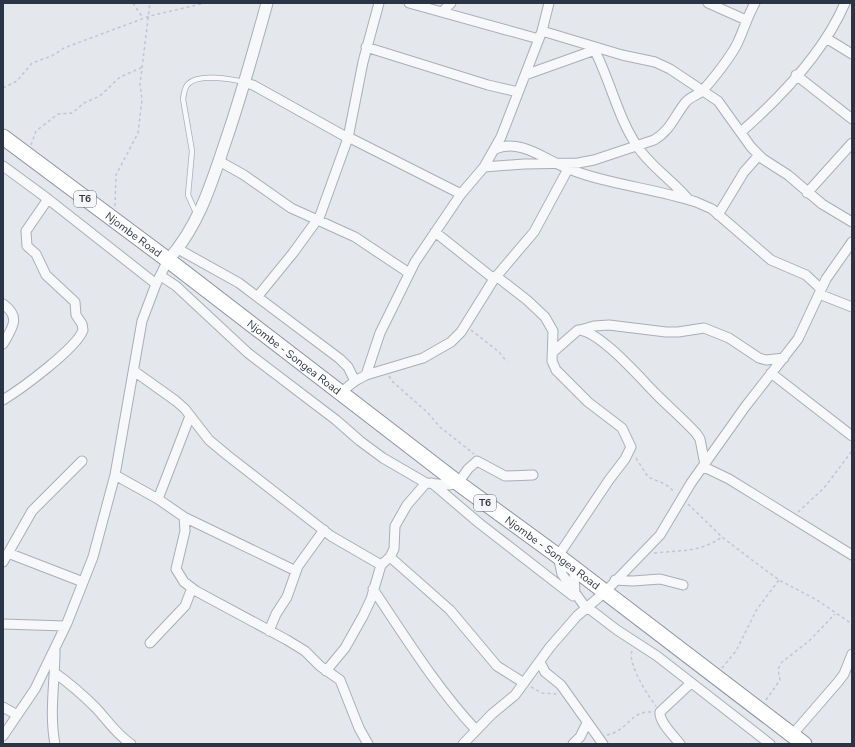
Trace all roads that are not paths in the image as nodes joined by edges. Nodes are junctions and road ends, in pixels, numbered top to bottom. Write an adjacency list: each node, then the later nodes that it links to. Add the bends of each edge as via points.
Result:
1 (267, 3): 18 (street)
2 (379, 3): 13 (street)
3 (409, 3): 9 (street)
4 (451, 3): 9 (street)
5 (549, 3): 11 (street)
6 (708, 3): 10 (street)
7 (755, 3): 10 (street)
8 (845, 3): 12 (street)
9 (443, 11): 11 (street)
10 (746, 20): 19 (street, via 737,44)
11 (540, 35): 14 (street); 16 (street)
12 (826, 38): 15 (street); 17 (street)
13 (366, 47): 20 (street); 24 (street)
14 (594, 49): 16 (street); 19 (street, via 663,65); 26 (street)
15 (852, 54)
16 (525, 75): 20 (street)
17 (796, 75): 21 (street); 22 (street, via 768,108)
18 (245, 83): 24 (street); 29 (street); 39 (lane, via 236,80 194,79 187,84 184,91 183,99 192,151 188,195)
19 (703, 91): 22 (street, via 718,101); 26 (street, via 686,101 673,123 661,136)
20 (518, 92): 27 (street)
21 (852, 119)
22 (742, 132): 28 (street)
23 (3, 137): 45 (highway, Njombe Road / T6)
24 (348, 137): 35 (street); 40 (street)
25 (852, 143): 34 (street)
26 (637, 146): 30 (street, via 594,160); 37 (street)
27 (495, 149): 30 (street, via 513,146 535,152); 32 (street)
28 (758, 155): 34 (street, via 788,175); 38 (street, via 744,172)
29 (219, 161): 39 (street); 40 (street, via 291,208)
30 (560, 164): 32 (street); 33 (street)
31 (3, 166): 36 (street)
32 (484, 167): 35 (street)
33 (568, 169): 37 (street); 47 (street, via 534,232)
34 (807, 193): 41 (street)
35 (461, 194): 42 (street)
36 (48, 199): 48 (street); 62 (street, via 26,231 27,246 36,254 46,275 74,302 76,315 83,330 47,369)
37 (688, 199): 38 (street, via 712,209)
38 (718, 215): 49 (street, via 771,260 806,275)
39 (198, 216): 44 (street)
40 (317, 220): 46 (street, via 355,237); 50 (street)
41 (852, 222)
42 (435, 232): 46 (street); 47 (street)
43 (852, 242): 49 (street)
44 (178, 249): 45 (street); 50 (street)
45 (168, 260): 48 (street); 61 (highway, Njombe - Songea Road / T6)
46 (409, 273): 59 (street, via 380,333)
47 (495, 278): 55 (street, via 527,300 545,317 553,331); 59 (street, via 451,342 423,358)
48 (158, 280): 57 (street, via 142,321); 69 (street, via 176,286 248,353 360,441 383,458)
49 (820, 292): 52 (street); 56 (street, via 806,325)
50 (258, 296): 60 (street, via 340,359 348,367)
51 (3, 304): 54 (street, via 14,316)
52 (852, 307)
53 (578, 330): 55 (street); 56 (street, via 609,325 666,332 704,328 729,338 759,358); 66 (street, via 588,332 620,358 691,428 700,439)
54 (3, 344)
55 (553, 352): 77 (street, via 552,361 556,370 588,402 622,428 631,447)
56 (784, 358): 58 (street)
57 (134, 371): 63 (street, via 176,400); 67 (street)
58 (771, 373): 64 (street); 66 (street)
59 (366, 375): 60 (street)
60 (355, 381): 61 (street)
61 (340, 393): 70 (highway, Njombe - Songea Road / T6)
62 (3, 400)
63 (190, 416): 71 (street); 73 (street, via 208,440)
64 (852, 436)
65 (82, 461): 74 (street, via 32,511)
66 (704, 466): 75 (street); 82 (street, via 660,534)
67 (115, 475): 71 (street); 83 (street, via 103,524)
68 (533, 475): 70 (street, via 506,476 492,471 480,462 472,464)
69 (429, 483): 70 (street); 76 (street, via 422,486 395,526 394,549); 88 (street)
70 (458, 483): 77 (highway, Njombe - Songea Road / T6)
71 (158, 499): 72 (street)
72 (184, 517): 81 (street); 85 (street, via 184,531 176,569 184,582)
73 (324, 530): 79 (street); 81 (street)
74 (8, 553): 78 (street); 83 (street)
75 (852, 555)
76 (390, 556): 79 (street); 99 (street, via 450,610 497,666)
77 (558, 556): 80 (highway, Njombe - Songea Road / T6); 88 (street, via 562,574)
78 (3, 562)
79 (381, 565): 86 (street)
80 (574, 570): 87 (highway, Njombe - Songea Road / T6); 88 (street)
81 (296, 571): 92 (street, via 287,597)
82 (615, 580): 84 (street, via 660,579); 87 (street)
83 (83, 582): 91 (street)
84 (683, 585)
85 (192, 588): 92 (street); 93 (street, via 185,606)
86 (373, 589): 97 (street, via 371,599 355,632); 104 (street, via 426,669 452,704)
87 (605, 592): 89 (street); 105 (highway, Njombe - Songea Road / T6)
88 (577, 598): 89 (street)
89 (587, 608): 96 (street, via 550,647); 100 (street)
90 (3, 624): 91 (street)
91 (65, 626): 94 (street)
92 (268, 631): 97 (street, via 305,651)
93 (150, 642)
94 (55, 647): 98 (street); 102 (street, via 34,689)
95 (852, 654): 105 (street, via 844,674)
96 (540, 662): 99 (street); 103 (street, via 545,672 561,685)
97 (326, 671): 109 (street, via 340,680)
98 (55, 673): 107 (street, via 51,706); 108 (street, via 82,694 115,732)
99 (524, 683): 104 (street, via 515,695)
100 (691, 683): 113 (street, via 659,711 665,725); 114 (street)
101 (3, 707): 102 (street)
102 (17, 715): 106 (street)
103 (587, 723): 111 (street); 112 (street)
104 (476, 730): 110 (street)
105 (792, 735): 115 (highway, Njombe - Songea Road / T6)
106 (3, 736)
107 (55, 744)
108 (131, 744)
109 (368, 744)
110 (463, 744)
111 (573, 744)
112 (603, 744)
113 (680, 744)
114 (770, 744)
115 (804, 744)

